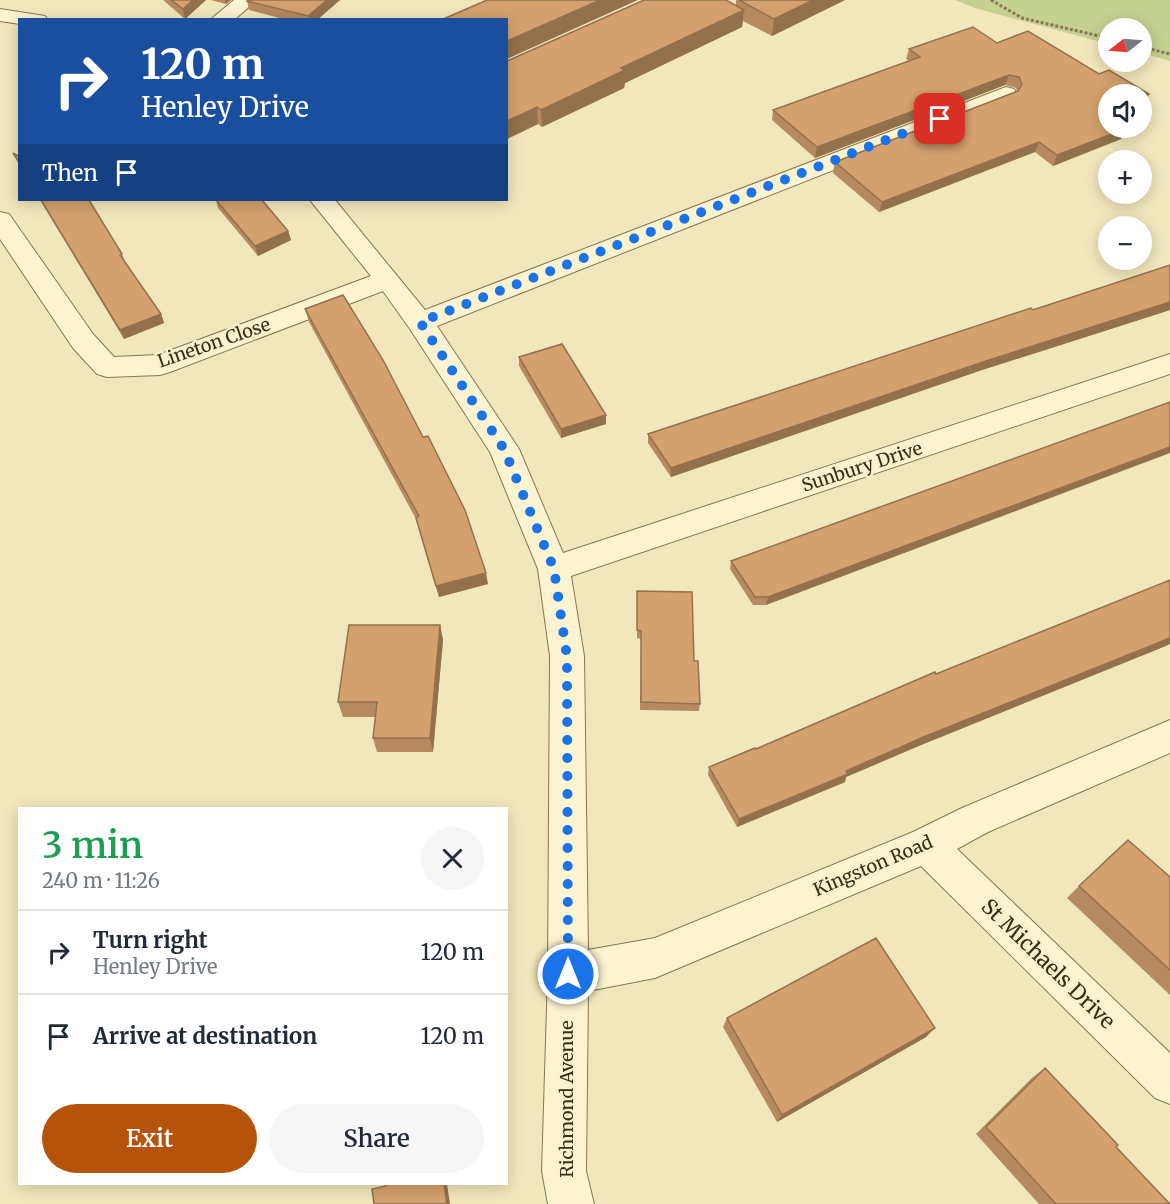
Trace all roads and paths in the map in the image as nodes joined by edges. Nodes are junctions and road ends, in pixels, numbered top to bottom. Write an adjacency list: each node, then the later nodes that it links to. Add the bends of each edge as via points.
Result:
1 (12, 0): 4 (street)
2 (247, 0): 6 (street)
3 (991, 0): 7 (path, via 1022,18)
4 (0, 12): 5 (street)
5 (28, 18)
6 (223, 18)
7 (1098, 36)
8 (1152, 50): 9 (path)
9 (1170, 54)
10 (1006, 94): 14 (street)
11 (323, 201): 13 (street, Richmond Avenue)
12 (0, 220): 13 (street, Lineton Close, via 83,341 107,367 160,365)
13 (388, 279): 14 (street, Richmond Avenue)
14 (420, 322): 16 (street, Richmond Avenue, via 504,449)
15 (1170, 364): 16 (street, Sunbury Drive)
16 (554, 569): 19 (street, Richmond Avenue, via 567,657)
17 (1170, 736): 18 (street, Kingston Road)
18 (926, 845): 19 (street, Kingston Road, via 655,958); 20 (street, St Michaels Drive)
19 (568, 974): 21 (street, Richmond Avenue, via 564,1171)
20 (1170, 1083)
21 (571, 1204)

